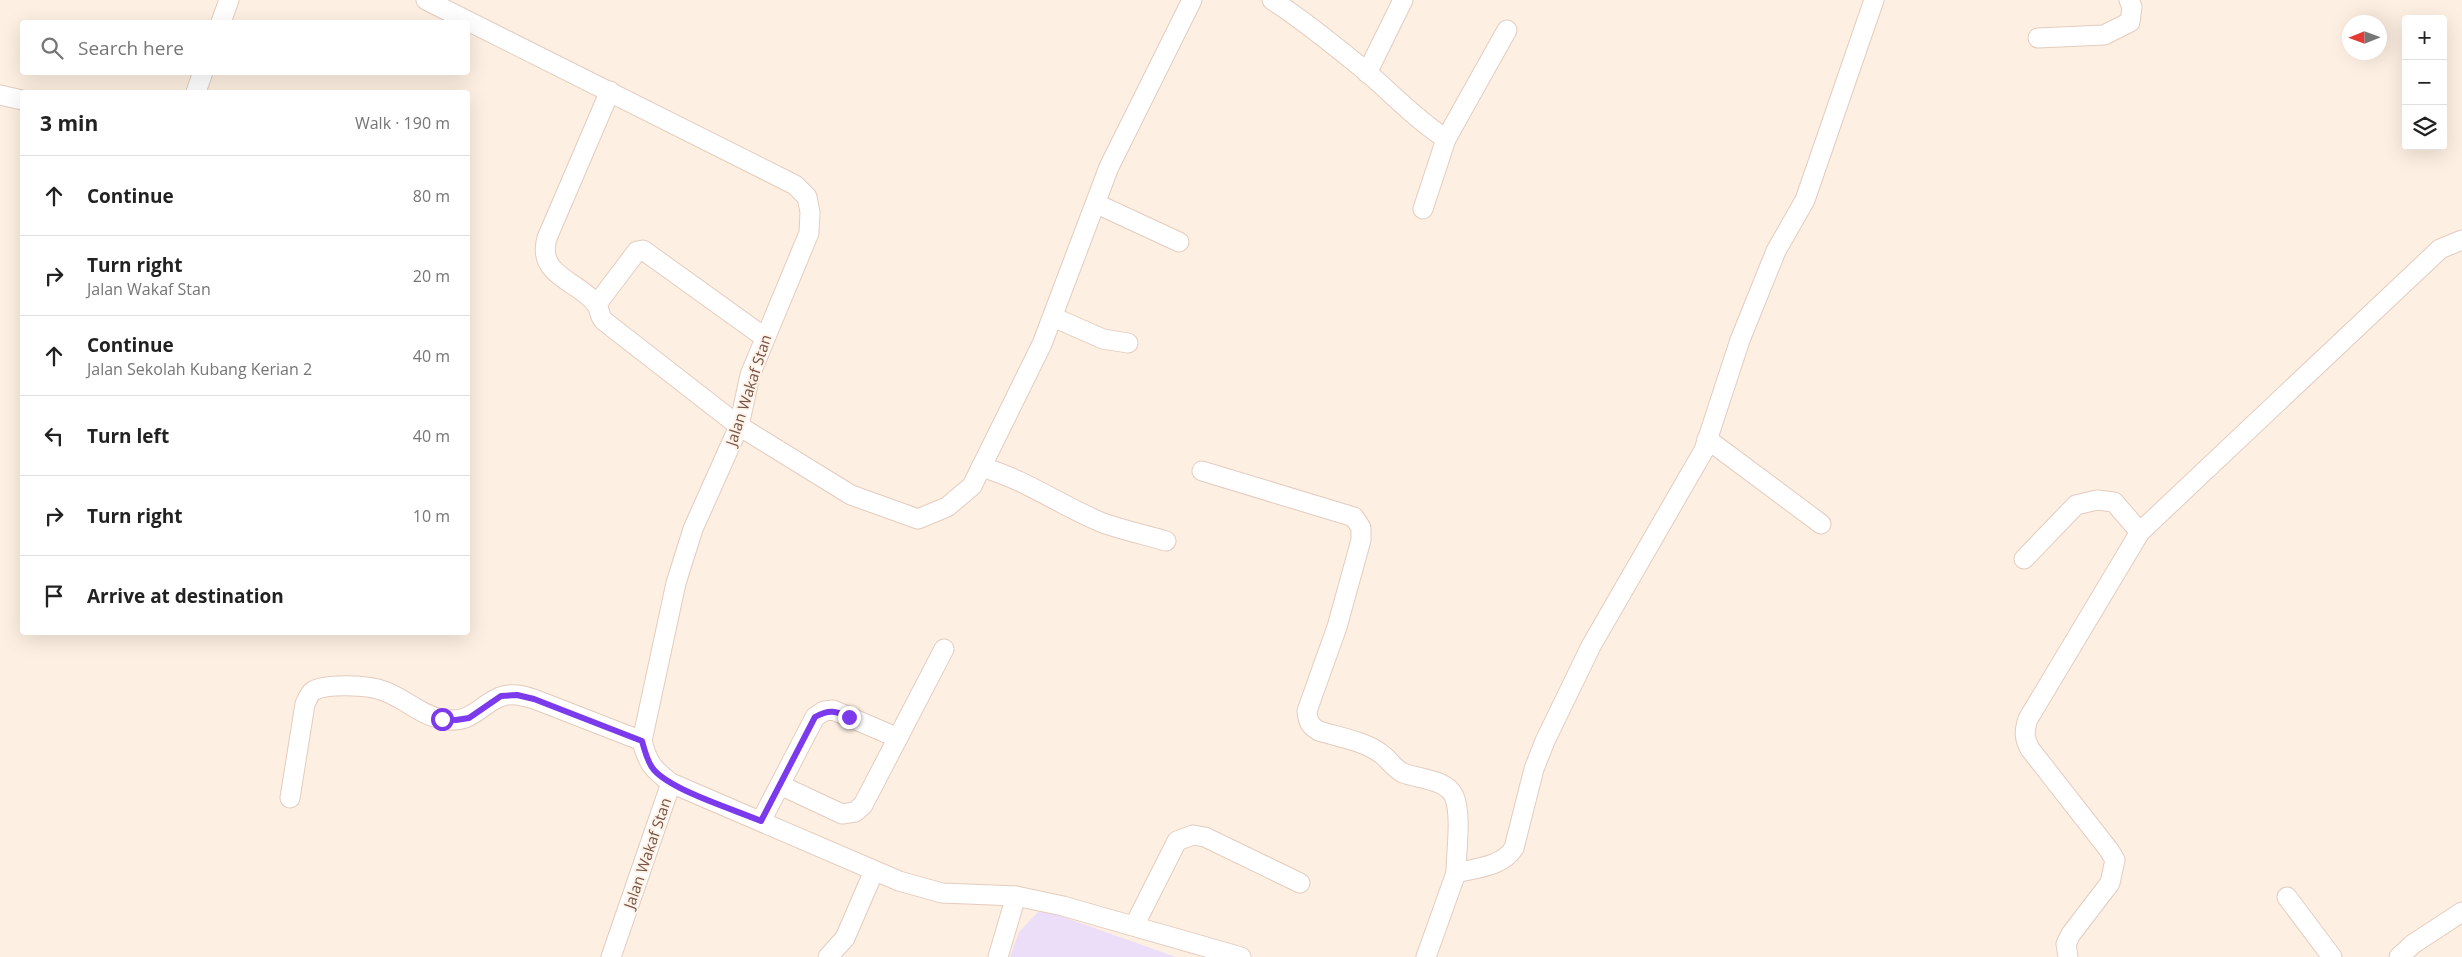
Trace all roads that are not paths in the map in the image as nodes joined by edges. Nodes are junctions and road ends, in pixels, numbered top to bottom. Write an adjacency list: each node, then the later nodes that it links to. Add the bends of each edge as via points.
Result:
1 (229, 0): 8 (street)
2 (426, 0): 9 (street, Jalan Wakaf Stan)
3 (1192, 0): 20 (street, via 1109,167)
4 (1272, 0): 13 (street, via 1299,17)
5 (1403, 0): 13 (street)
6 (1874, 0): 29 (street, via 1805,200 1776,251 1740,340)
7 (2129, 0): 12 (street, via 2132,7 2130,22 2104,35)
8 (222, 20)
9 (466, 20)
10 (470, 22): 16 (street, Jalan Wakaf Stan)
11 (1507, 30): 19 (street)
12 (2038, 38)
13 (1367, 73): 19 (street)
14 (202, 75): 15 (street)
15 (197, 90)
16 (610, 91): 24 (street, via 544,248 550,267); 26 (street, Jalan Wakaf Stan, via 795,185 807,197 809,233)
17 (0, 94): 18 (street)
18 (20, 99)
19 (1446, 140): 21 (street)
20 (1097, 204): 23 (street); 25 (street)
21 (1423, 209)
22 (2462, 240): 33 (street, via 2440,249)
23 (1180, 242)
24 (597, 304): 26 (street, via 638,251 643,250); 28 (street, via 604,321)
25 (1053, 317): 27 (street, via 1104,339); 30 (street)
26 (764, 337): 28 (street, Jalan Wakaf Stan, via 750,375)
27 (1128, 343)
28 (739, 426): 30 (street, via 851,495 918,519 947,507 972,486); 38 (street, Jalan Wakaf Stan, via 693,530 676,583)
29 (1707, 438): 32 (street); 44 (street, via 1704,450 1590,646 1545,741 1534,769 1514,848 1508,858 1499,862)
30 (981, 467): 34 (street, via 1031,485 1103,523)
31 (1202, 471): 44 (street, via 1354,517 1361,528 1361,540 1336,627 1307,711 1308,721 1319,731 1372,748 1404,773 1449,790 1457,810)
32 (1821, 524)
33 (2140, 532): 35 (street, via 2114,502 2085,501 2076,505); 55 (street, via 2024,729 2030,749 2115,860 2110,883 2068,939)
34 (1166, 541)
35 (2024, 559)
36 (944, 649): 37 (street)
37 (898, 738): 40 (street, via 833,710 824,711 815,717); 40 (street, via 863,805 855,812 842,814)
38 (642, 741): 39 (street, Jalan Wakaf Stan, via 653,769); 41 (street, via 517,695 501,696 469,718 456,720 428,715 385,691 371,687 322,687 311,692 304,704)
39 (671, 783): 42 (street); 50 (street, Jalan Wakaf Stan)
40 (780, 785): 42 (street)
41 (290, 798)
42 (761, 821): 43 (street)
43 (874, 871): 46 (street, via 942,893); 51 (street, via 845,938)
44 (1456, 873): 54 (street)
45 (1300, 883): 49 (street, via 1205,837 1193,835 1177,841)
46 (1016, 896): 49 (street); 52 (street)
47 (2287, 897): 56 (street)
48 (2462, 912): 57 (street)
49 (1134, 926): 53 (street)
50 (611, 957)
51 (828, 957)
52 (998, 957)
53 (1241, 957)
54 (1426, 957)
55 (2068, 957)
56 (2332, 957)
57 (2399, 957)

